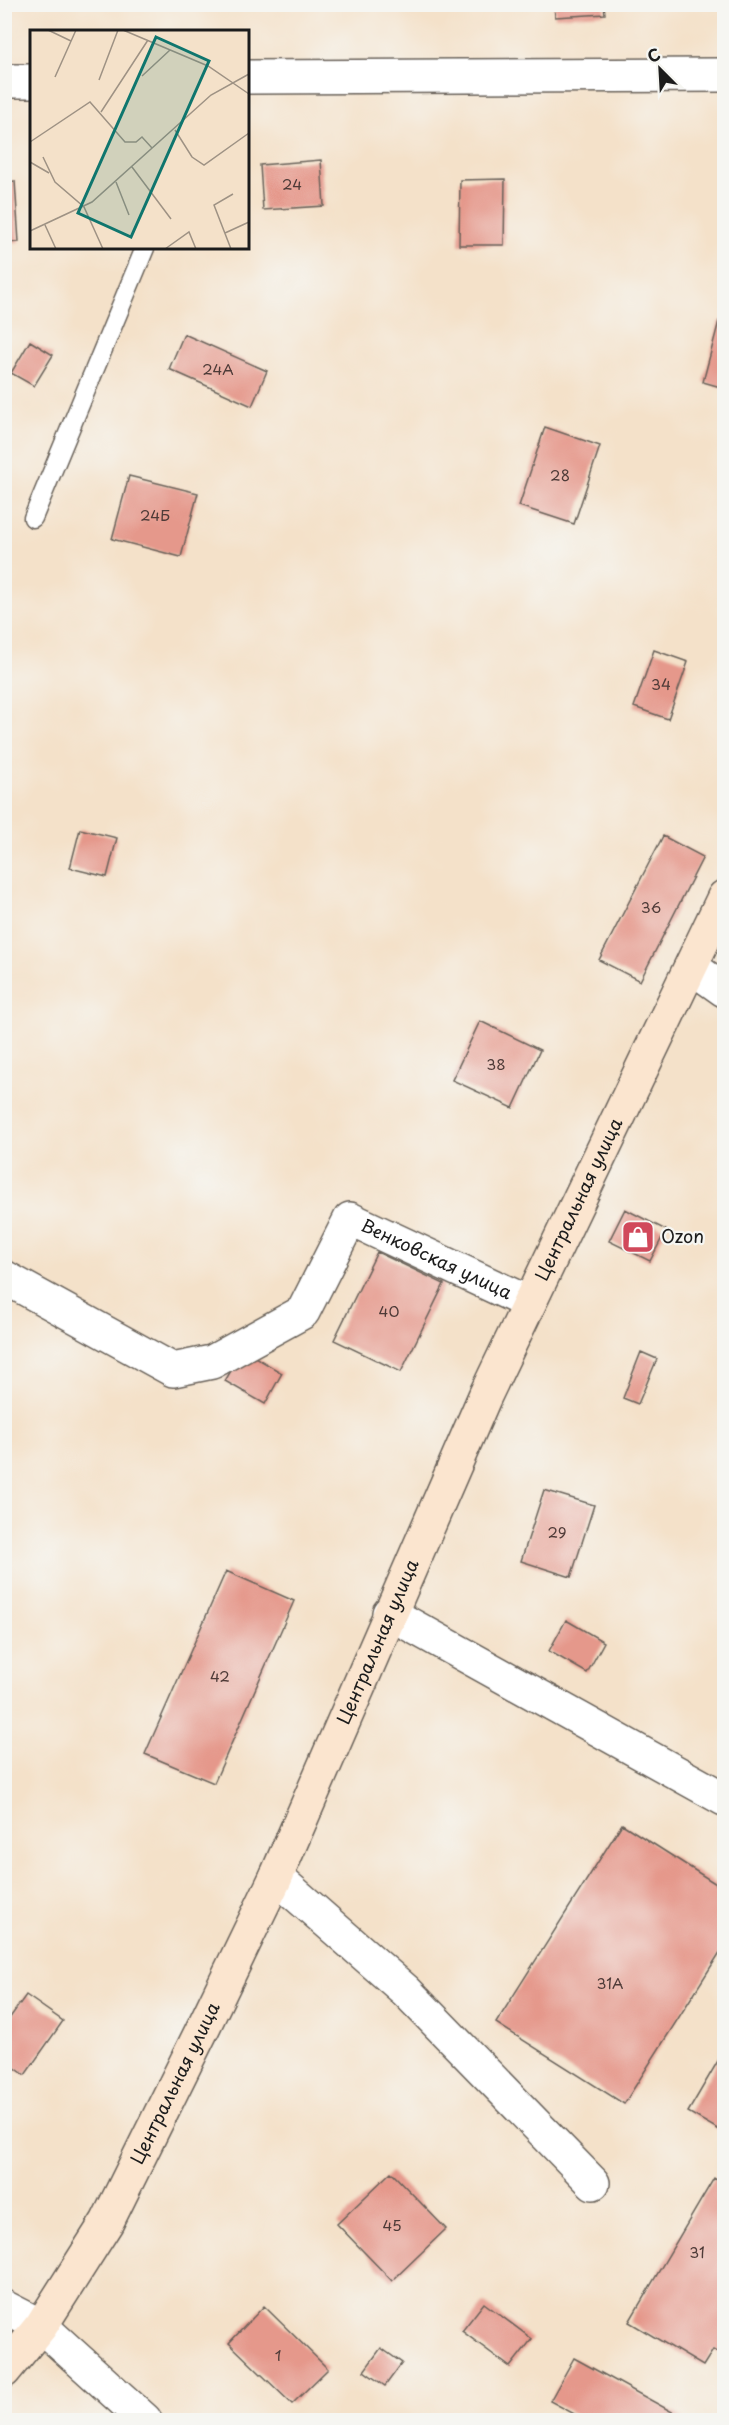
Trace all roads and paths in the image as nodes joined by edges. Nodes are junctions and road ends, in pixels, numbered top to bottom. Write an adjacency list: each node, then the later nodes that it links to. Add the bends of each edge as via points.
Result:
1 (724, 75): 2 (street)
2 (249, 77)
3 (4, 81): 4 (street)
4 (30, 81)
5 (145, 249): 6 (lane)
6 (33, 518)
7 (724, 897): 8 (main road, Центральная улица)
8 (693, 968): 9 (street); 11 (main road, Центральная улица)
9 (724, 990)
10 (4, 1277): 11 (street, Венковская улица, via 173,1370 212,1362 303,1312 350,1219)
11 (529, 1303): 12 (main road, Центральная улица)
12 (389, 1613): 13 (street); 14 (main road, Центральная улица)
13 (724, 1799)
14 (276, 1877): 15 (street, via 406,1991); 17 (main road, Центральная улица, via 106,2222)
15 (593, 2183)
16 (4, 2307): 17 (street)
17 (41, 2326): 18 (main road, Центральная улица); 19 (street)
18 (4, 2372)
19 (145, 2421)

